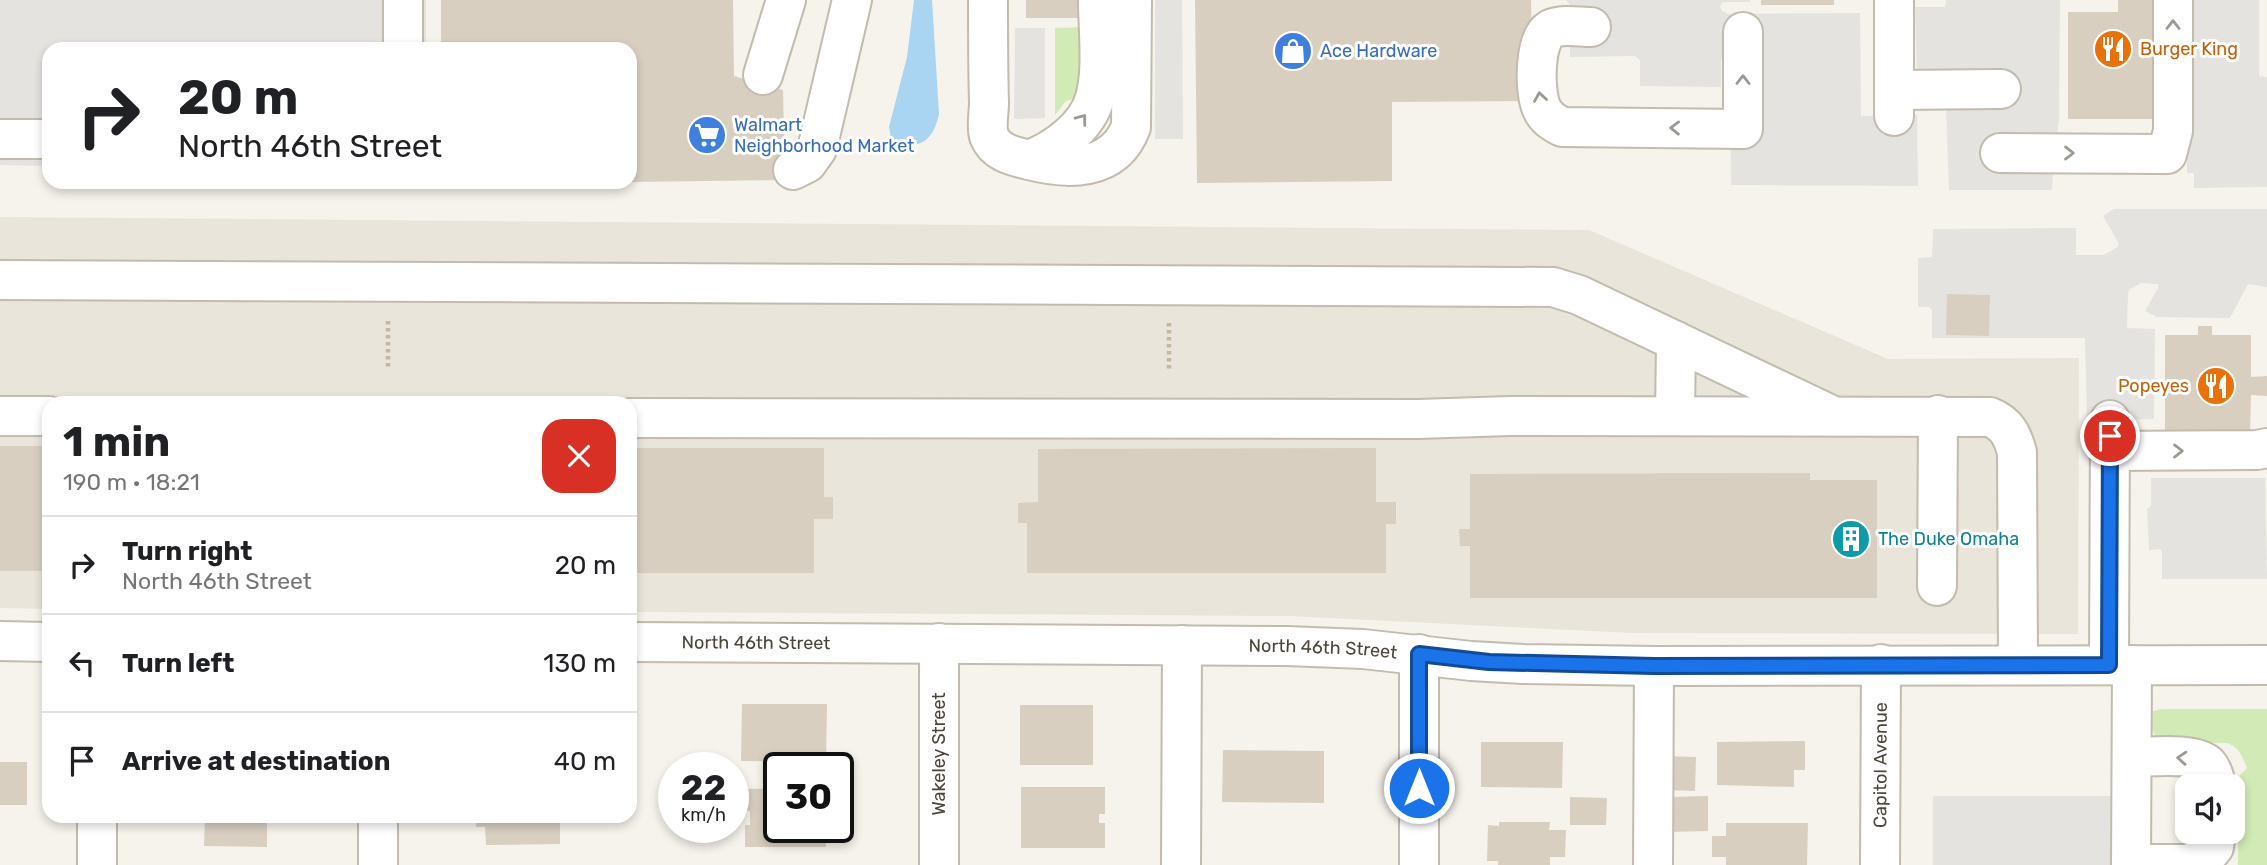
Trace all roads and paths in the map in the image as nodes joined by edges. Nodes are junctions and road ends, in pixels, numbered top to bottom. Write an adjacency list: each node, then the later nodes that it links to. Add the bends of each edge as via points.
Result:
1 (403, 0): 11 (street)
2 (786, 0): 12 (street)
3 (852, 0): 18 (street, via 817,149 807,163)
4 (988, 0): 17 (street, via 989,135 1004,154)
5 (1098, 0): 17 (street, one-way to 5, via 1068,138 1094,102)
6 (1132, 0): 17 (street, via 1131,127 1126,141 1097,162 1076,167)
7 (2173, 0): 16 (street, one-way to 7, via 2166,154 2173,131)
8 (1882, 20): 13 (street, via 1894,103)
9 (1591, 27): 10 (street, via 1552,28 1539,46 1542,109 1562,127 1743,129)
10 (1743, 32)
11 (403, 42)
12 (763, 75)
13 (2001, 89)
14 (0, 139): 15 (street)
15 (42, 139)
16 (2000, 153)
17 (1030, 160)
18 (793, 170)
19 (0, 279): 22 (street, via 1553,286)
20 (388, 321): 23 (path)
21 (1169, 321): 24 (path)
22 (1676, 341): 25 (street); 26 (street)
23 (388, 370)
24 (1169, 371)
25 (1675, 415): 26 (street); 30 (street)
26 (1831, 415): 27 (street)
27 (1938, 415): 32 (street); 40 (street, via 1990,416 2001,421 2014,441 2018,465)
28 (0, 416): 29 (street)
29 (42, 416)
30 (637, 418)
31 (2267, 448): 41 (street, one-way to 31, via 2110,436)
32 (1937, 586)
33 (0, 641): 34 (street)
34 (42, 642)
35 (637, 642): 36 (street, North 46th Street)
36 (939, 643): 37 (street, North 46th Street); 52 (street, Wakeley Street)
37 (1182, 645): 38 (street, North 46th Street, via 1303,646); 53 (street)
38 (1419, 654): 43 (street, North 46th Street, via 1489,662); 54 (street)
39 (1881, 664): 40 (street, North 46th Street); 43 (street, North 46th Street); 56 (street, Capitol Avenue)
40 (2018, 665): 41 (street, North 46th Street)
41 (2121, 665): 42 (street, North 46th Street); 44 (street)
42 (2267, 665)
43 (1654, 666): 55 (street)
44 (2132, 757): 45 (street, one-way to 44, via 2202,761 2189,758); 49 (street)
45 (2213, 774)
46 (97, 823): 50 (street)
47 (379, 823): 51 (street)
48 (2214, 844): 49 (street, via 2203,860)
49 (2131, 864)
50 (97, 865)
51 (378, 865)
52 (939, 865)
53 (1181, 865)
54 (1419, 865)
55 (1653, 865)
56 (1880, 865)

